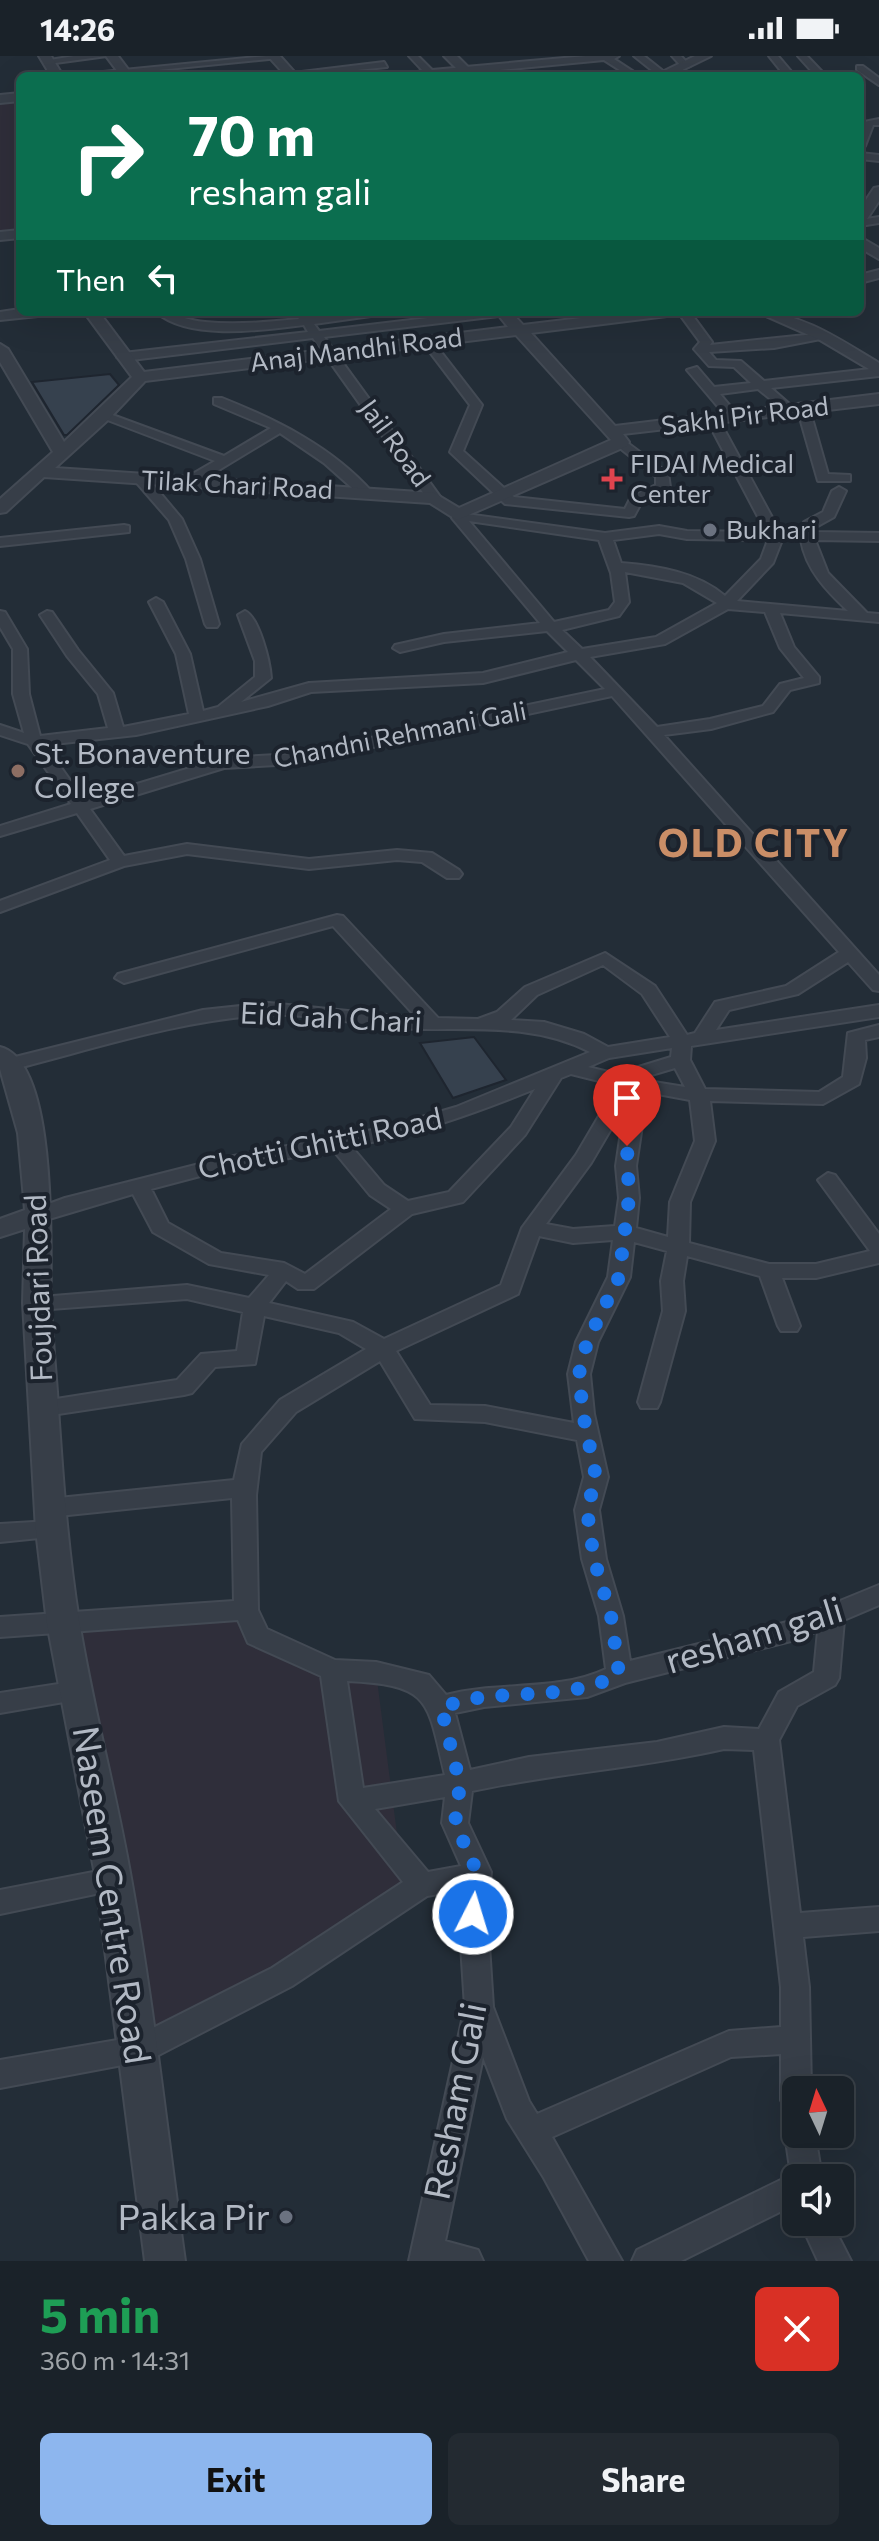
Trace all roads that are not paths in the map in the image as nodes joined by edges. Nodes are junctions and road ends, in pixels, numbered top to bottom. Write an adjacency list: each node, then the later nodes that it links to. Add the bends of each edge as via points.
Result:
1 (103, 56): 19 (street)
2 (192, 56): 17 (street); 21 (street)
3 (341, 56): 28 (street)
4 (375, 56): 20 (street)
5 (413, 56): 30 (street)
6 (450, 56): 31 (street)
7 (487, 56): 22 (street)
8 (517, 56): 18 (street)
9 (605, 56): 10 (street); 16 (street); 35 (street)
10 (615, 56)
11 (638, 56): 36 (street)
12 (705, 56): 37 (street)
13 (773, 56): 38 (street)
14 (802, 56): 39 (street)
15 (281, 58): 17 (street)
16 (549, 59): 18 (street); 24 (street)
17 (201, 60): 27 (street)
18 (526, 64): 22 (street); 34 (street)
19 (51, 65): 21 (street)
20 (384, 65): 28 (street); 29 (street)
21 (120, 67): 25 (street); 26 (street)
22 (499, 67): 32 (street); 33 (street)
23 (860, 68): 40 (street)
24 (561, 69)
25 (91, 72)
26 (152, 72)
27 (170, 72)
28 (356, 72)
29 (392, 72)
30 (429, 72)
31 (467, 72)
32 (473, 72)
33 (505, 72)
34 (535, 72)
35 (629, 72)
36 (671, 72)
37 (675, 72)
38 (787, 72)
39 (817, 72)
40 (879, 82)
41 (879, 122): 42 (street, via 869,122)
42 (864, 135)
43 (867, 209): 44 (street)
44 (879, 220)
45 (94, 316): 61 (street)
46 (167, 316): 47 (street, via 219,329)
47 (303, 316): 54 (street, Jail Road)
48 (471, 316): 54 (street)
49 (508, 316): 53 (street)
50 (610, 316): 53 (street, Anaj Mandhi Road)
51 (687, 316): 59 (street, via 706,342)
52 (774, 316): 55 (street)
53 (520, 331): 56 (street, Anaj Mandhi Road); 75 (street)
54 (316, 334): 60 (street, Jail Road); 61 (street)
55 (825, 337): 57 (street); 64 (street)
56 (427, 341): 60 (street, Anaj Mandhi Road); 83 (street, via 476,405 456,452)
57 (740, 346): 59 (street); 62 (street, via 748,359)
58 (0, 349): 76 (street)
59 (700, 349): 62 (street, via 713,363)
60 (329, 353): 65 (street, Anaj Mandhi Road); 82 (street, Jail Road)
61 (123, 357): 65 (street)
62 (737, 364): 66 (street)
63 (693, 370): 67 (street)
64 (879, 371): 66 (street)
65 (140, 377): 71 (street)
66 (763, 385): 67 (street); 70 (street)
67 (711, 391): 72 (street)
68 (879, 399): 70 (street, Sakhi Pir Road)
69 (218, 401): 74 (street)
70 (798, 415): 72 (street, Sakhi Pir Road); 92 (street, via 823,478 842,485 829,514 809,525)
71 (103, 416): 76 (street); 77 (street)
72 (734, 418): 73 (street, Sakhi Pir Road)
73 (713, 420): 75 (street, Sakhi Pir Road); 90 (street)
74 (280, 428): 77 (street); 81 (street)
75 (616, 437): 83 (street, Sakhi Pir Road); 85 (street, via 663,476 663,487 636,500)
76 (62, 453): 78 (street)
77 (224, 460): 80 (street)
78 (41, 472): 79 (street, Tilak Chari Road); 84 (street)
79 (141, 479): 80 (street, Tilak Chari Road); 103 (street, via 175,519)
80 (189, 482): 81 (street, Tilak Chari Road)
81 (365, 492): 82 (street, Tilak Chari Road)
82 (434, 498): 86 (street)
83 (506, 498): 85 (street); 86 (street, Sakhi Pir Road)
84 (0, 508)
85 (629, 513): 88 (street)
86 (457, 515): 89 (street); 104 (street)
87 (124, 529): 93 (street)
88 (632, 532): 89 (street); 90 (street)
89 (605, 537): 94 (street)
90 (776, 537): 92 (street); 96 (street, via 768,560)
91 (879, 537): 92 (street)
92 (806, 538): 101 (street, via 820,577)
93 (0, 542)
94 (615, 567): 96 (street, via 672,573); 104 (street, via 622,602 614,613)
95 (156, 602): 109 (street, via 183,654)
96 (726, 604): 97 (street); 106 (street, via 660,641)
97 (771, 609): 101 (street); 112 (street, via 787,648 814,680 785,687 768,709)
98 (0, 615): 113 (street, via 20,649 21,694)
99 (47, 615): 111 (street, via 105,693)
100 (245, 615): 108 (street, via 263,678)
101 (861, 615): 102 (street)
102 (879, 618)
103 (212, 624)
104 (550, 626): 105 (street); 106 (street)
105 (400, 648)
106 (580, 654): 107 (street); 108 (street, via 483,678 309,688)
107 (615, 691): 112 (street); 114 (street, Chandni Rehmani Gali, via 294,759 223,763)
108 (219, 712): 109 (street)
109 (197, 716): 111 (street)
110 (0, 730): 113 (street)
111 (117, 732): 113 (street)
112 (651, 732): 119 (street)
113 (34, 741): 114 (street)
114 (81, 807): 115 (street, Chandni Rehmani Gali); 116 (street)
115 (0, 831)
116 (120, 862): 117 (street, via 187,849 309,864 397,855 426,857); 118 (street)
117 (453, 874)
118 (0, 907)
119 (849, 953): 121 (street); 126 (street, via 792,990 722,1006)
120 (124, 978): 123 (street, via 337,920)
121 (879, 986)
122 (879, 1011): 126 (street, Chotti Ghitti Road)
123 (432, 1023): 124 (street, Eid Gah Chari); 128 (street, Eid Gah Chari, via 269,1009 235,1011)
124 (485, 1023): 126 (street, via 504,1016 531,991 605,958 649,990); 127 (street, Eid Gah Chari, via 537,1026)
125 (879, 1031): 131 (street, via 855,1037 852,1080 823,1098)
126 (688, 1046): 127 (street, Chotti Ghitti Road); 130 (street, via 639,1073); 131 (street)
127 (605, 1053): 129 (street, Chotti Ghitti Road)
128 (5, 1059): 136 (street, Foujdari Road, via 22,1091)
129 (561, 1073): 130 (street); 132 (street, Chotti Ghitti Road, via 419,1125); 135 (street, via 518,1131 456,1197)
130 (638, 1085): 131 (street); 138 (street, via 616,1103 584,1158); 139 (street, via 627,1146 629,1198)
131 (699, 1095): 140 (street, via 705,1141 680,1202)
132 (336, 1141): 134 (street, Chotti Ghitti Road); 135 (street, via 377,1190)
133 (828, 1180): 141 (street)
134 (139, 1185): 136 (street, Chotti Ghitti Road); 143 (street, via 160,1227 216,1259)
135 (405, 1209): 143 (street, via 306,1284)
136 (39, 1215): 137 (street); 145 (street, Foujdari Road)
137 (0, 1228)
138 (532, 1228): 139 (street, via 573,1236); 148 (street, via 510,1289)
139 (623, 1232): 140 (street); 151 (street, via 619,1277 587,1342 579,1374)
140 (678, 1248): 144 (street); 149 (street, via 674,1311)
141 (879, 1249)
142 (879, 1256): 144 (street, via 816,1271)
143 (284, 1270): 146 (street)
144 (769, 1271): 147 (street)
145 (37, 1303): 146 (street, via 187,1292); 150 (street, Foujdari Road)
146 (254, 1307): 148 (street, via 345,1327); 150 (street, via 247,1358 209,1360 184,1387)
147 (789, 1326)
148 (384, 1349): 151 (street, via 423,1413 485,1414); 152 (street, via 288,1406 250,1450)
149 (649, 1402)
150 (45, 1408): 153 (street, Foujdari Road)
151 (587, 1434): 161 (street, via 596,1477 587,1510)
152 (245, 1488): 153 (street); 156 (street)
153 (50, 1519): 154 (street); 158 (street, Naseem Centre Road)
154 (0, 1533)
155 (879, 1595): 157 (street, resham gali)
156 (246, 1610): 158 (street); 160 (street, via 257,1636)
157 (832, 1613): 161 (street, resham gali, via 795,1630); 165 (street, via 826,1678 788,1699)
158 (63, 1623): 159 (street); 162 (street, Naseem Centre Road)
159 (0, 1627)
160 (333, 1670): 164 (street, via 420,1682); 167 (street)
161 (619, 1674): 164 (street, resham gali, via 602,1684 480,1697)
162 (78, 1691): 163 (street); 169 (street, Naseem Centre Road)
163 (0, 1703)
164 (441, 1707): 166 (street, Resham Gali)
165 (766, 1740): 166 (street, via 724,1738); 173 (street)
166 (460, 1784): 167 (street); 168 (street, Resham Gali, via 455,1823)
167 (352, 1801): 170 (street)
168 (477, 1872): 170 (street); 174 (street, Resham Gali, via 473,1914)
169 (114, 1880): 171 (street); 176 (street, Naseem Centre Road)
170 (421, 1885): 176 (street, via 282,1977)
171 (0, 1902)
172 (879, 1919): 173 (street)
173 (787, 1926): 175 (street, via 795,1987)
174 (479, 2007): 179 (street, via 517,2109); 182 (street, Resham Gali)
175 (794, 2040): 178 (street); 179 (street, via 729,2044)
176 (139, 2050): 177 (street); 183 (street, Naseem Centre Road)
177 (0, 2074)
178 (795, 2076)
179 (531, 2132): 185 (street)
180 (782, 2195): 186 (street)
181 (822, 2236): 187 (street)
182 (425, 2256): 184 (street)
183 (165, 2261)
184 (467, 2261)
185 (606, 2261)
186 (648, 2261)
187 (835, 2261)

